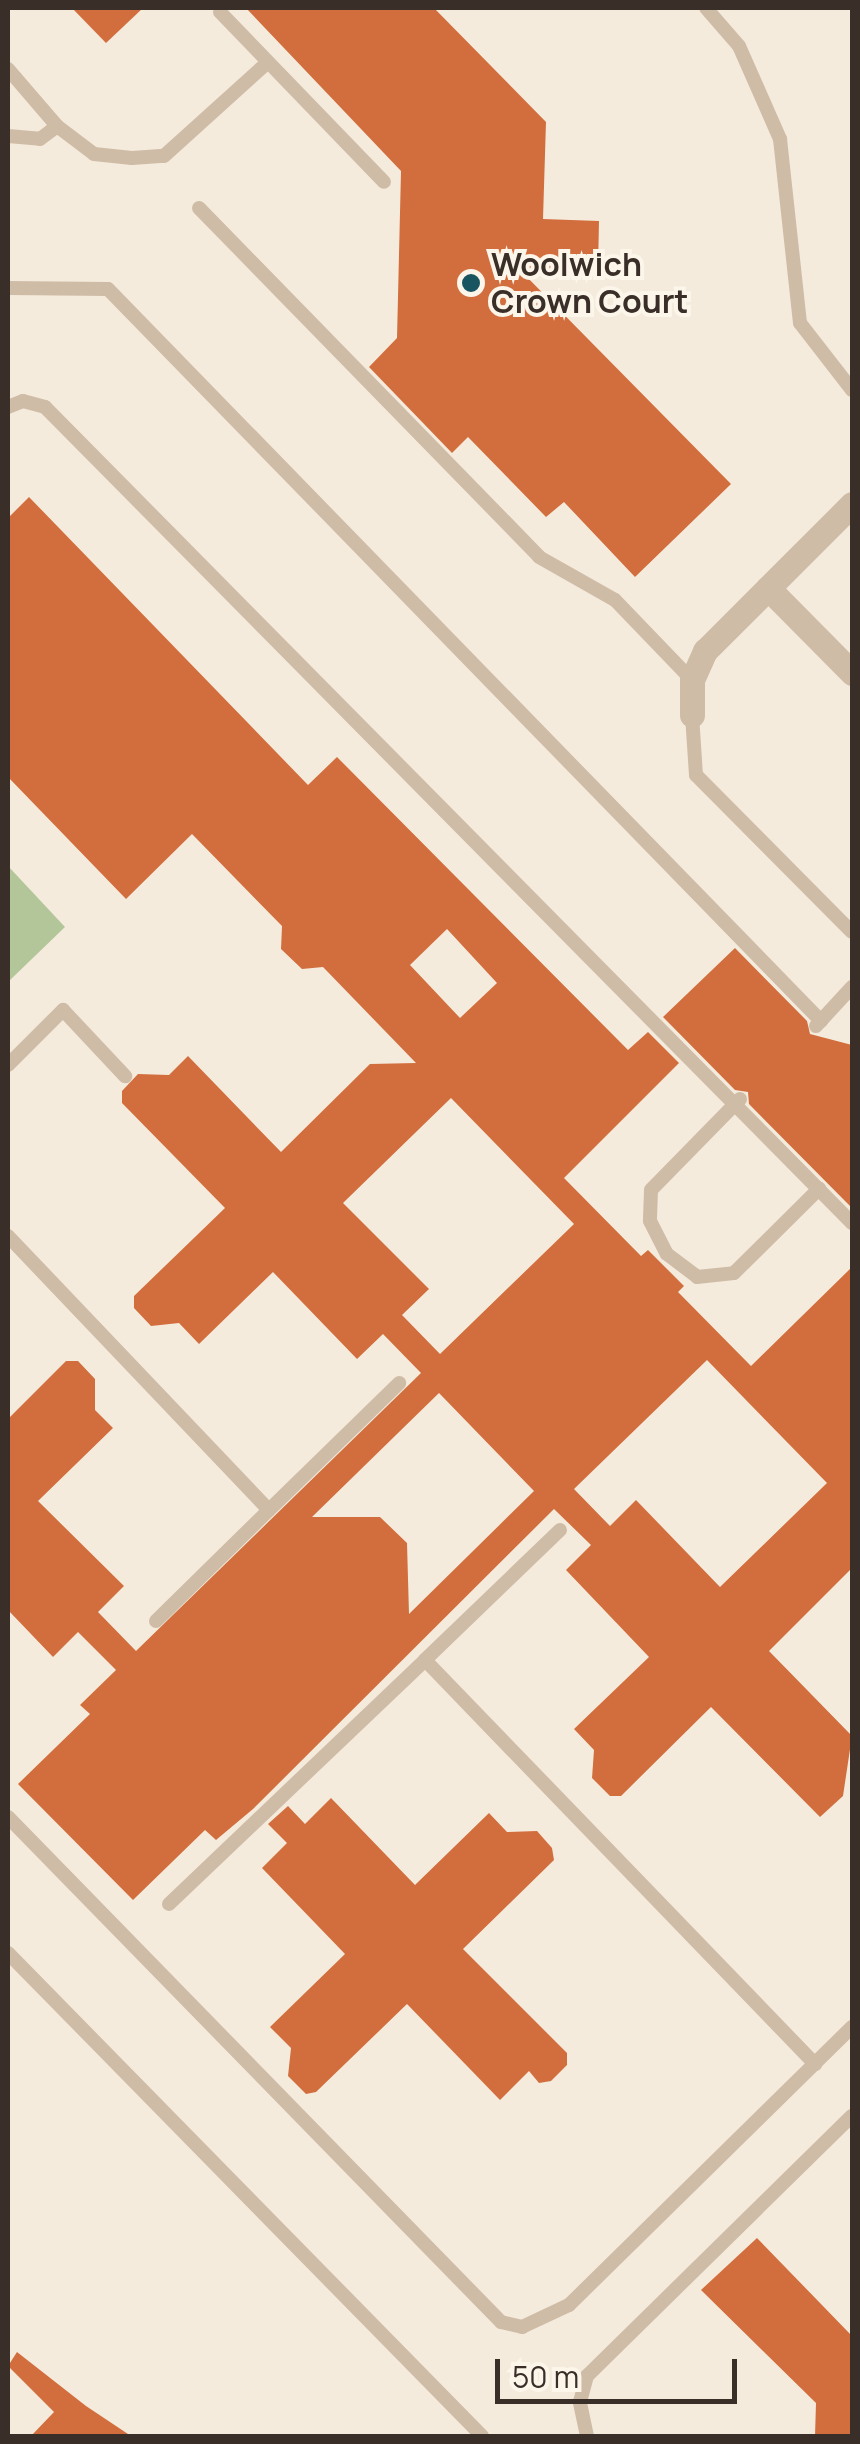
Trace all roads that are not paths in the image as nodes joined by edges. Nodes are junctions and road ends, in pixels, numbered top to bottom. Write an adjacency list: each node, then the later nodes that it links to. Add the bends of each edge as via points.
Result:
1 (706, 8): 10 (lane, via 739,46 780,140 800,323)
2 (220, 12): 3 (lane)
3 (266, 62): 5 (lane, via 164,156 94,154); 7 (lane)
4 (8, 68): 5 (lane)
5 (57, 126): 6 (lane, via 40,139)
6 (8, 136)
7 (384, 182)
8 (199, 208): 15 (lane, via 539,557 615,600)
9 (8, 288): 18 (lane, via 108,289 819,1023)
10 (852, 390)
11 (8, 407): 21 (lane, via 45,407)
12 (852, 504): 13 (street)
13 (768, 588): 14 (street); 15 (street, via 705,651)
14 (852, 673)
15 (692, 680): 16 (street)
16 (692, 714): 17 (lane, via 696,774)
17 (852, 932)
18 (852, 987)
19 (8, 1066): 20 (lane, via 63,1010)
20 (126, 1076)
21 (738, 1101): 22 (lane); 22 (lane, via 651,1190 650,1221 667,1254 696,1277 734,1272)
22 (819, 1188): 23 (lane)
23 (852, 1223)
24 (8, 1236): 26 (lane)
25 (399, 1383): 26 (lane)
26 (269, 1510): 28 (lane)
27 (560, 1530): 29 (lane)
28 (156, 1622)
29 (425, 1660): 31 (lane); 34 (lane)
30 (8, 1817): 34 (lane, via 500,2322 522,2327 569,2304)
31 (169, 1904)
32 (8, 1953): 36 (lane)
33 (852, 2028): 34 (lane)
34 (816, 2064)
35 (852, 2116): 37 (lane, via 587,2376 580,2402)
36 (482, 2436)
37 (588, 2436)

